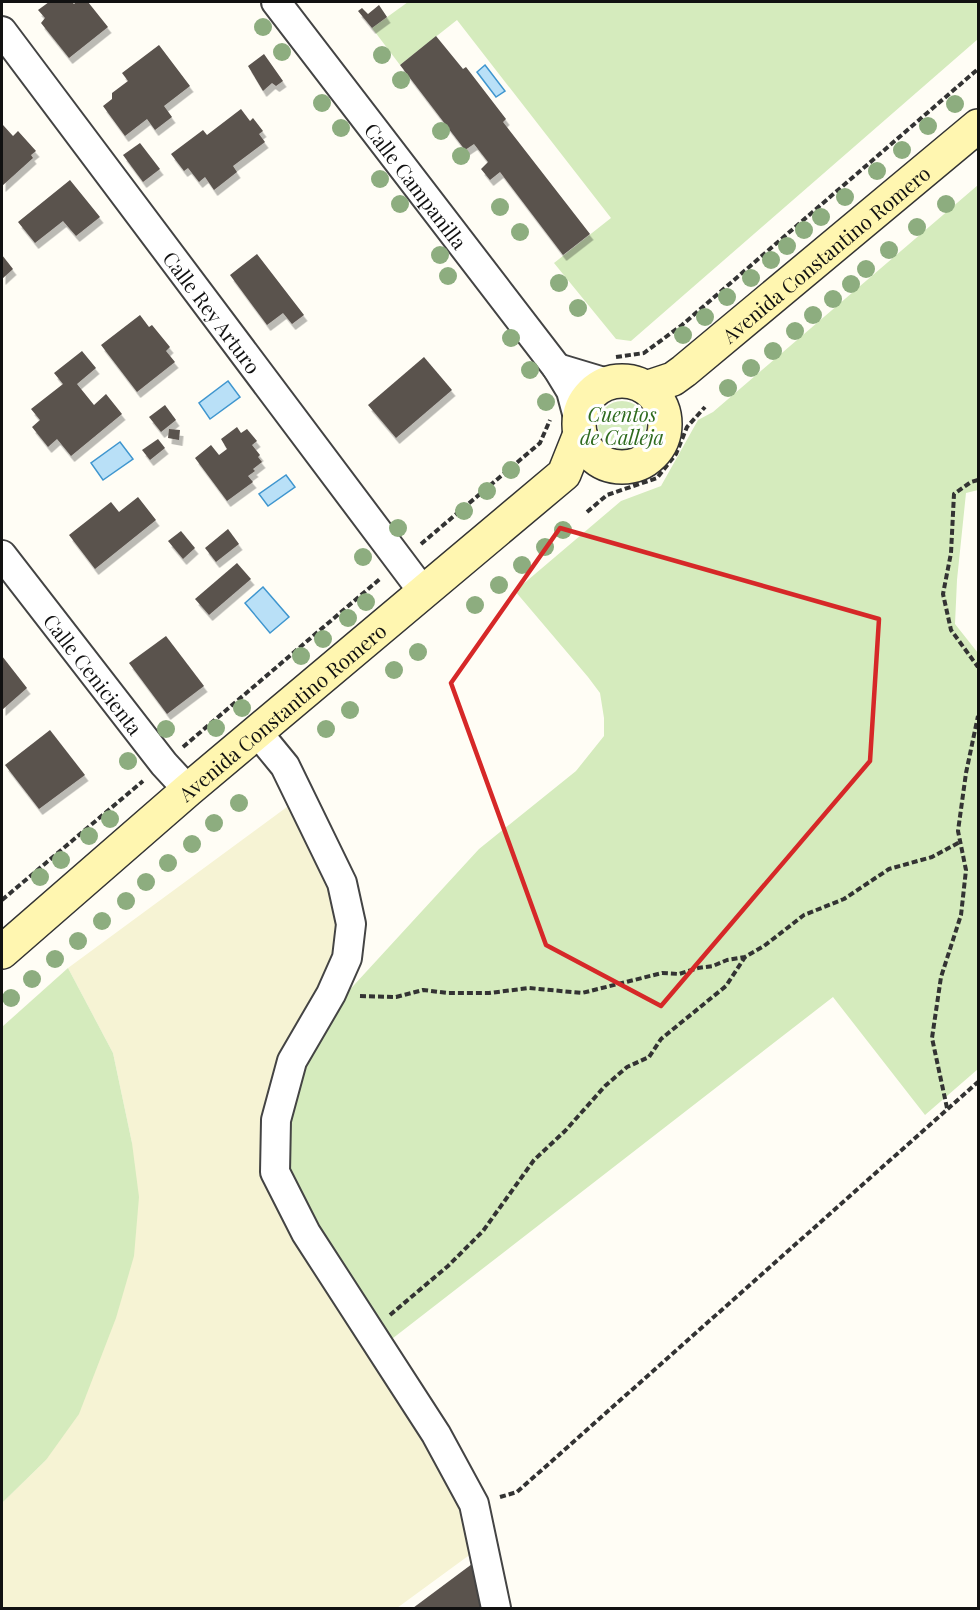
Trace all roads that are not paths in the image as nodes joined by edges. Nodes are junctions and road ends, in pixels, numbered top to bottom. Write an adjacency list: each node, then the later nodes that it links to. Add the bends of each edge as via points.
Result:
1 (276, 2): 5 (street, Calle Campanilla)
2 (2, 31): 11 (street, Calle Rey Arturo)
3 (978, 126): 6 (street, Avenida Constantino Romero)
4 (611, 370): 5 (street); 6 (street, via 622,380); 7 (street, via 585,402)
5 (561, 375): 7 (street, Calle Campanilla, via 571,391)
6 (661, 393): 8 (street, via 663,436 657,449 633,465)
7 (580, 427): 8 (street, via 585,446); 9 (street, Avenida Constantino Romero)
8 (605, 463): 9 (street, Avenida Constantino Romero)
9 (564, 474): 11 (street, Avenida Constantino Romero)
10 (2, 555): 13 (street, Calle Cenicienta, via 164,764)
11 (424, 592): 12 (street, Avenida Constantino Romero)
12 (258, 732): 13 (street, Avenida Constantino Romero); 15 (street, via 285,766 342,883 351,924 346,958 332,994 292,1061 276,1120 275,1172 306,1233 436,1434 474,1504)
13 (189, 790): 14 (street, Avenida Constantino Romero)
14 (2, 952)
15 (496, 1608)

